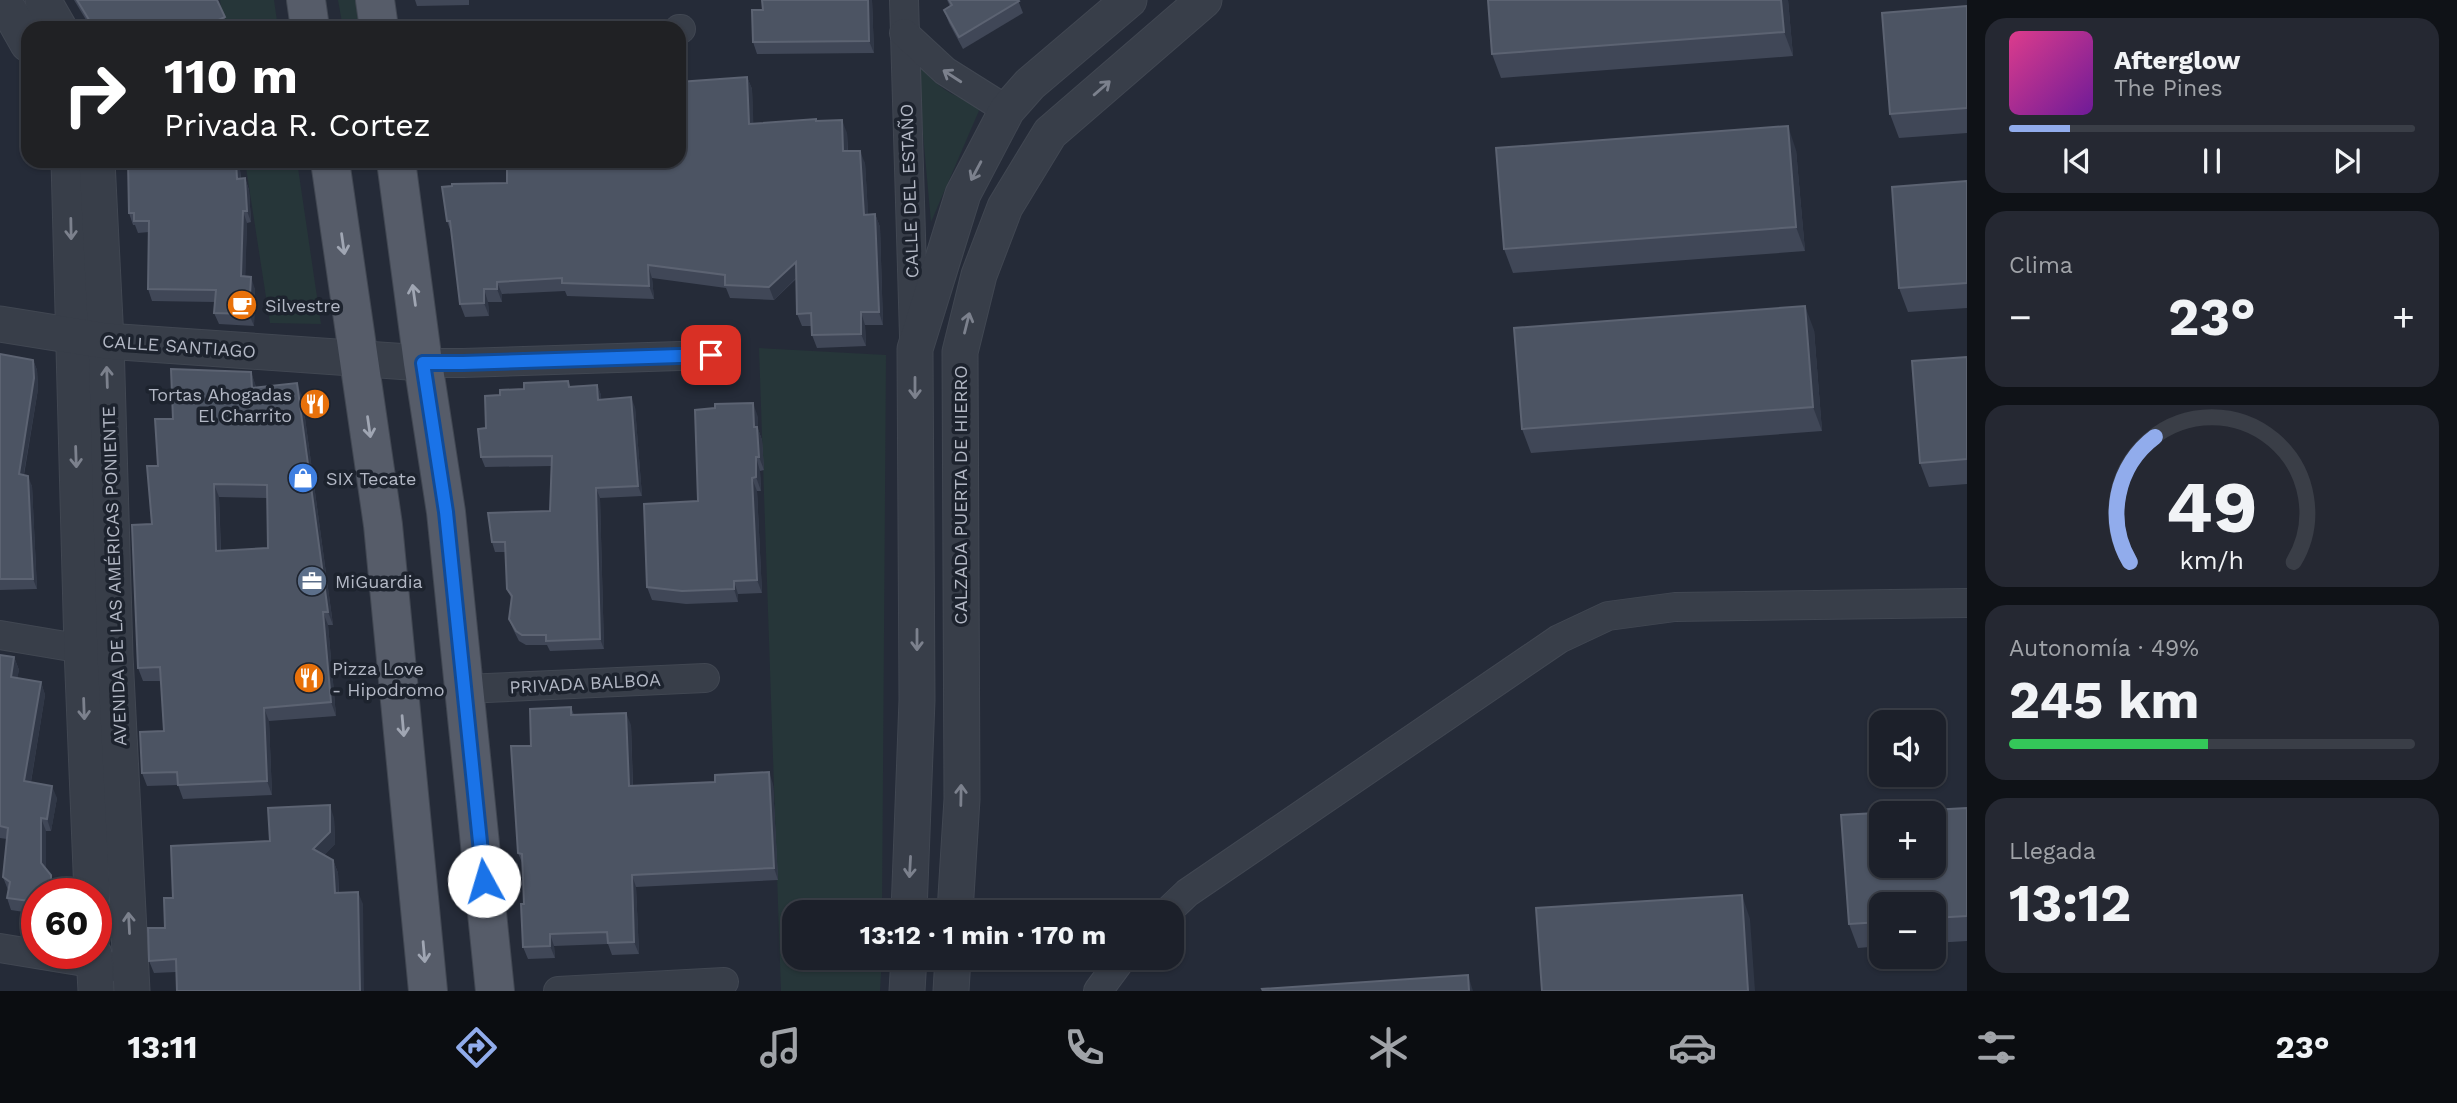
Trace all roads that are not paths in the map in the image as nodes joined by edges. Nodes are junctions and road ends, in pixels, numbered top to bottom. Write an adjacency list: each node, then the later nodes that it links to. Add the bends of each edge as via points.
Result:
1 (43, 0): 8 (street)
2 (306, 0): 9 (main road)
3 (375, 0): 10 (main road)
4 (904, 0): 12 (street, CALLE DEL ESTAÑO)
5 (1129, 0): 13 (street, via 1030,84)
6 (1204, 0): 14 (street, CALZADA PUERTA DE HIERRO, one-way to 6)
7 (13, 4): 11 (street)
8 (55, 21)
9 (309, 21)
10 (378, 21)
11 (21, 25)
12 (905, 33): 13 (street, one-way to 12, via 945,71); 21 (street, CALLE DEL ESTAÑO)
13 (1007, 110): 14 (street); 21 (street, one-way to 21, via 963,194)
14 (1050, 133): 25 (street, CALZADA PUERTA DE HIERRO, one-way to 14, via 960,352 979,275 1004,207)
15 (70, 168): 20 (street, AVENIDA DE LAS AMÉRICAS PONIENTE, one-way to 20)
16 (97, 168): 20 (street, AVENIDA DE LAS AMÉRICAS PONIENTE)
17 (331, 168): 23 (main road, one-way to 23)
18 (397, 168): 24 (main road, one-way to 18)
19 (0, 324): 20 (street, CALLE SANTIAGO)
20 (89, 338): 23 (street, CALLE SANTIAGO); 29 (street, AVENIDA DE LAS AMÉRICAS PONIENTE, one-way to 29); 30 (street, AVENIDA DE LAS AMÉRICAS PONIENTE, one-way to 20)
21 (915, 349): 26 (street, one-way to 26)
22 (711, 355): 24 (street)
23 (360, 359): 24 (street, CALLE SANTIAGO); 45 (main road, one-way to 45, via 383,525)
24 (423, 363): 32 (main road, via 446,512)
25 (960, 595): 26 (street); 35 (street, CALZADA PUERTA DE HIERRO, one-way to 25, via 962,799)
26 (917, 597): 34 (street, one-way to 34, via 918,701)
27 (1967, 603): 36 (street, via 1675,607 1608,616 1559,639)
28 (0, 635): 29 (street)
29 (82, 649): 30 (street); 33 (street, AVENIDA DE LAS AMÉRICAS PONIENTE, one-way to 33)
30 (115, 655): 43 (street, AVENIDA DE LAS AMÉRICAS PONIENTE, one-way to 30)
31 (705, 678): 32 (street, PRIVADA BALBOA)
32 (465, 689): 46 (main road)
33 (91, 878)
34 (910, 900)
35 (956, 900)
36 (1179, 900)
37 (0, 948): 38 (street)
38 (21, 953)
39 (95, 969): 43 (street)
40 (908, 970): 48 (street)
41 (952, 970): 49 (street)
42 (1113, 970): 50 (street)
43 (132, 980)
44 (724, 982): 47 (street)
45 (428, 991)
46 (495, 991)
47 (558, 991)
48 (907, 991)
49 (951, 991)
50 (1097, 991)

